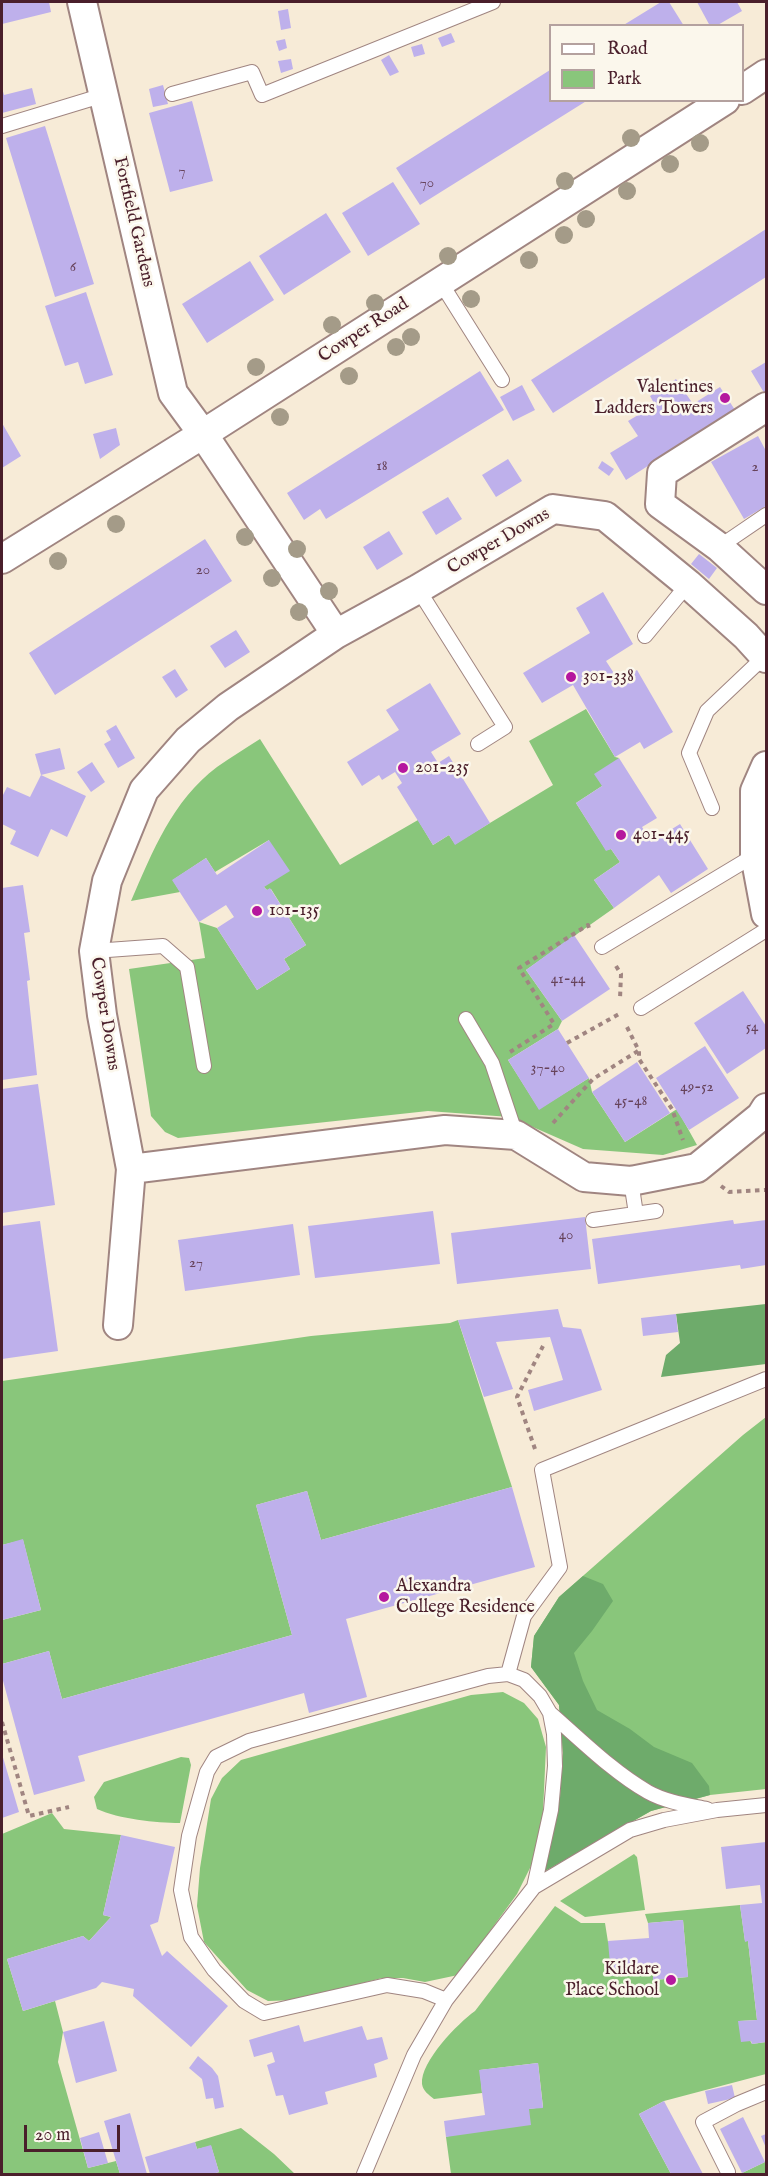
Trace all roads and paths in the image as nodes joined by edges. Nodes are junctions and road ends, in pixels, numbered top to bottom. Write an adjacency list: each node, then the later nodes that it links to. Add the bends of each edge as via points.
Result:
1 (82, 2): 6 (street, Fortfield Gardens)
2 (493, 2): 5 (lane, via 262,95 252,72)
3 (766, 74): 4 (street)
4 (744, 89)
5 (172, 94)
6 (104, 95): 8 (lane); 12 (street, Fortfield Gardens, via 173,393)
7 (722, 102): 9 (street, Cowper Road)
8 (2, 126)
9 (441, 283): 10 (lane); 12 (street, Cowper Road)
10 (502, 380)
11 (766, 407): 14 (street, via 662,473 660,504)
12 (203, 434): 15 (street, Cowper Road); 19 (street)
13 (766, 515): 14 (lane)
14 (718, 547): 18 (street)
15 (2, 559)
16 (688, 584): 17 (street, Cowper Downs, via 605,516 553,509); 20 (lane); 21 (street, Cowper Downs)
17 (418, 589): 19 (street, Cowper Downs); 22 (lane, via 504,727)
18 (766, 590)
19 (336, 634): 29 (street, Cowper Downs, via 228,707 188,740 144,790 107,881)
20 (645, 636)
21 (766, 657): 24 (lane, via 707,711 689,753)
22 (478, 744)
23 (766, 766): 25 (street, via 755,791)
24 (712, 808)
25 (759, 847): 26 (street); 28 (lane)
26 (766, 914)
27 (766, 930): 31 (lane)
28 (602, 947): 30 (path, via 621,974); 35 (path, via 588,925 519,968 554,1024)
29 (94, 951): 36 (lane, via 163,946 187,967); 40 (street, Cowper Downs)
30 (621, 1005)
31 (641, 1008)
32 (466, 1019): 35 (lane)
33 (567, 1043): 34 (path, via 622,1012)
34 (639, 1051): 38 (path, via 593,1079 550,1126); 39 (path, via 639,1059 672,1109)
35 (492, 1063): 38 (lane)
36 (204, 1066)
37 (766, 1108): 39 (street)
38 (516, 1135): 40 (street, via 445,1130); 41 (street, via 584,1176)
39 (697, 1168): 41 (street); 42 (path, via 729,1192)
40 (131, 1169): 46 (street, Cowper Downs)
41 (632, 1181): 44 (lane)
42 (766, 1190)
43 (656, 1211): 44 (lane)
44 (636, 1214): 45 (lane)
45 (593, 1220)
46 (118, 1324)
47 (543, 1346): 49 (path, via 517,1397)
48 (766, 1379): 49 (lane)
49 (542, 1470): 50 (lane, via 560,1567 524,1616)
50 (508, 1674): 51 (lane, via 524,1680); 57 (lane, via 488,1676 249,1741 216,1757 207,1772 189,1836 181,1890 191,1937 214,1970 244,2001 264,2013 387,1985 424,1991)
51 (550, 1713): 55 (lane, via 650,1793 677,1803); 56 (lane, via 555,1766 551,1810)
52 (2, 1722): 54 (path, via 29,1816)
53 (766, 1805): 55 (lane)
54 (69, 1807)
55 (717, 1810): 56 (lane, via 630,1830)
56 (534, 1887): 57 (lane)
57 (446, 2001): 60 (lane, via 414,2055)
58 (766, 2092): 59 (lane, via 703,2122)
59 (728, 2172)
60 (364, 2175)

